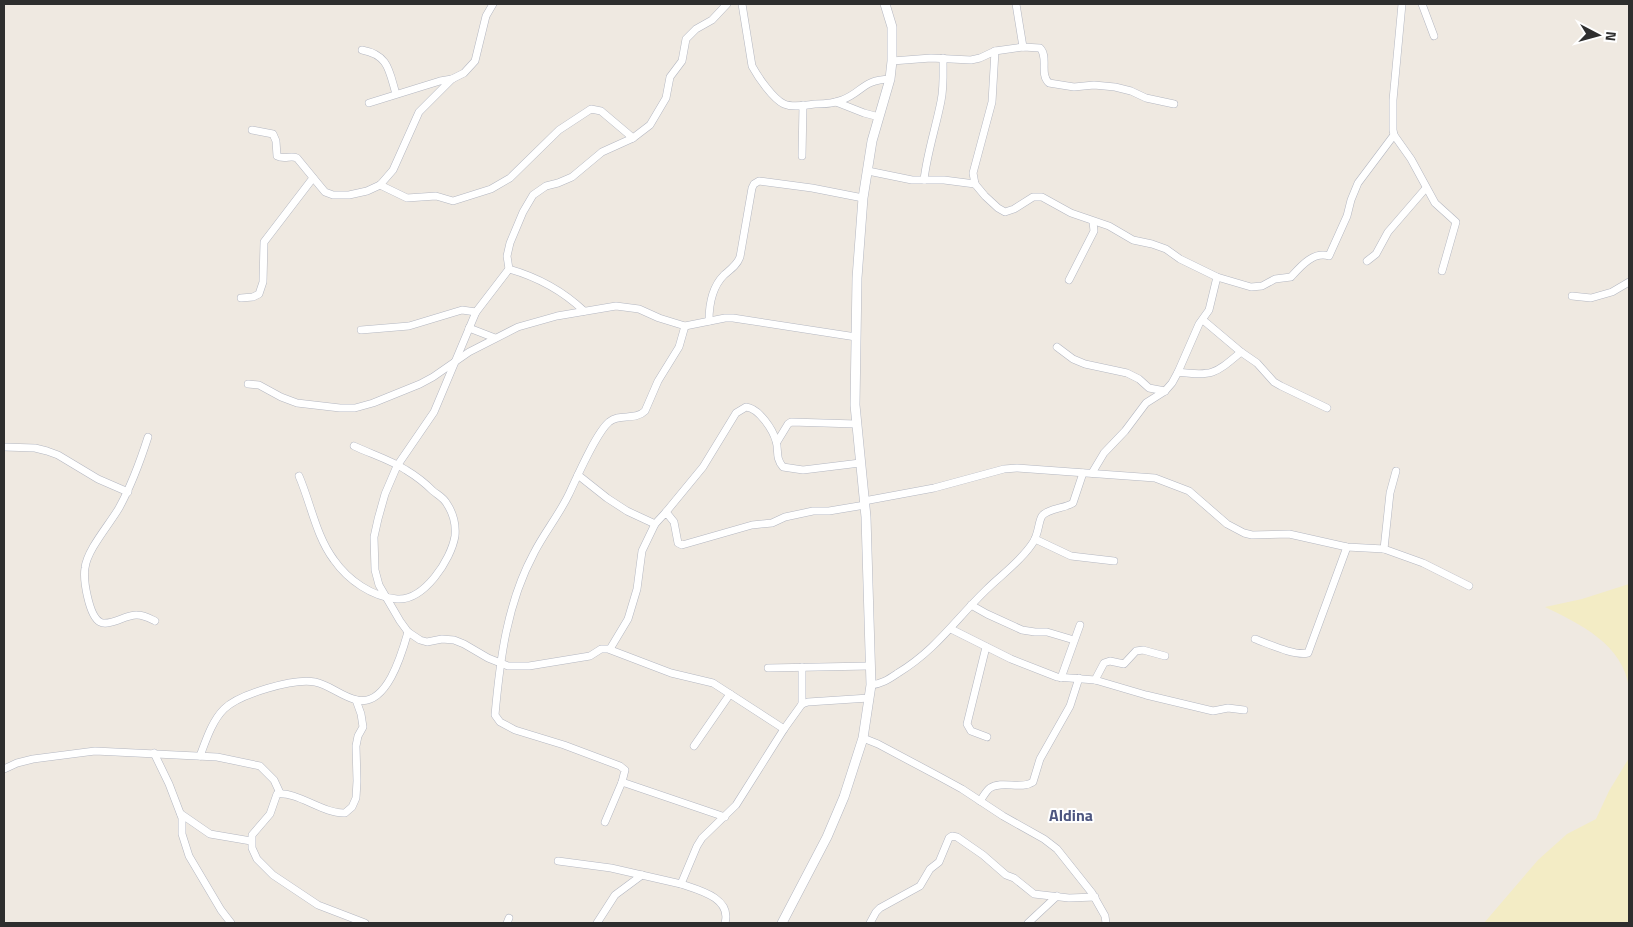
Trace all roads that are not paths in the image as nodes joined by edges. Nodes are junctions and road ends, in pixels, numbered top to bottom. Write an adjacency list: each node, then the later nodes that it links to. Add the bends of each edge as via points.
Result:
1 (493, 4): 14 (street, via 486,16 475,61)
2 (727, 4): 24 (street, via 686,39 682,60 670,77 664,102 650,125)
3 (742, 4): 20 (street, via 754,70 777,100 787,105)
4 (885, 4): 13 (street, via 892,27)
5 (1016, 4): 9 (street)
6 (1402, 4): 23 (street, via 1393,100)
7 (1422, 4): 8 (street)
8 (1434, 36)
9 (1023, 47): 11 (street); 19 (street, via 1040,48 1045,79 1049,83 1115,88)
10 (362, 50): 16 (street, via 374,53 385,62)
11 (995, 51): 12 (street, via 976,59); 29 (street, via 992,102 974,167)
12 (943, 58): 13 (street); 28 (street, via 941,99)
13 (892, 62): 15 (street)
14 (452, 79): 16 (street); 30 (street, via 419,112 393,170)
15 (890, 79): 17 (street, via 871,81); 21 (street)
16 (396, 94): 18 (street)
17 (836, 102): 20 (street); 21 (street)
18 (369, 103)
19 (1174, 104)
20 (802, 105): 25 (street)
21 (879, 116): 26 (street)
22 (252, 130): 27 (street, via 273,134 278,156 297,158)
23 (1394, 136): 31 (street); 37 (street, via 1358,183 1328,256 1315,257 1291,277 1276,279 1262,286 1247,286)
24 (633, 138): 30 (street, via 601,111 591,109 559,130 510,178 492,189 453,201 436,196 407,198); 35 (street, via 602,152 572,177 546,186 533,195 513,234 507,256)
25 (802, 156)
26 (868, 171): 28 (street); 32 (street)
27 (314, 178): 30 (street, via 325,192 333,195 349,195); 41 (street, via 264,242 263,282 259,294)
28 (924, 180): 29 (street)
29 (975, 184): 33 (street, via 1005,212 1039,196)
30 (380, 185)
31 (1426, 188): 34 (street, via 1388,232 1376,254); 36 (street, via 1435,203 1456,222)
32 (863, 198): 45 (street, via 812,188 754,184 740,257 717,285); 49 (street)
33 (1093, 222): 37 (street, via 1136,241 1166,249); 38 (street, via 1094,231)
34 (1367, 261)
35 (509, 269): 42 (street, via 554,289); 43 (street)
36 (1442, 271)
37 (1217, 276): 44 (street, via 1209,310)
38 (1069, 280)
39 (1629, 282): 40 (street, via 1612,292 1591,298)
40 (1572, 296)
41 (241, 298)
42 (584, 311): 46 (street, via 616,306 631,308); 50 (street, via 518,327)
43 (476, 312): 47 (street); 48 (street, via 462,310 409,326)
44 (1203, 320): 52 (street); 54 (street)
45 (709, 321): 46 (street); 49 (street, via 733,318)
46 (685, 326): 70 (street, via 679,347 658,381 645,411 641,415 615,418 609,422)
47 (469, 328): 50 (street); 53 (street)
48 (361, 330)
49 (856, 337): 60 (street)
50 (495, 338): 53 (street)
51 (1057, 347): 56 (street, via 1085,364 1127,373)
52 (1242, 352): 54 (street, via 1212,374); 59 (street, via 1280,386)
53 (455, 361): 55 (street, via 414,386 355,408 297,402 259,385); 66 (street, via 434,412)
54 (1178, 372): 57 (street)
55 (248, 384)
56 (1149, 388): 57 (street); 58 (street)
57 (1165, 391): 58 (street)
58 (1148, 401): 69 (street, via 1104,453)
59 (1327, 408)
60 (856, 424): 62 (street, via 791,422); 65 (street)
61 (148, 438): 72 (street)
62 (777, 442): 65 (street, via 781,466 786,468 803,470); 74 (street, via 757,411 749,407 742,409 703,467)
63 (354, 446): 66 (street)
64 (4, 447): 72 (street, via 47,450)
65 (860, 463): 73 (street)
66 (398, 466): 81 (street, via 385,494 374,537 375,570); 81 (street, via 446,501 453,513 455,537 446,561 428,584 416,594 398,599)
67 (1396, 471): 78 (street, via 1390,493)
68 (1083, 473): 69 (street); 73 (street, via 1004,469); 76 (street, via 1073,503 1042,516)
69 (1092, 473): 77 (street, via 1151,477 1180,487 1232,528 1244,533 1289,534)
70 (578, 475): 75 (street, via 627,511); 92 (street, via 530,562 508,622)
71 (299, 476): 81 (street, via 326,549 335,562 351,580 372,593)
72 (128, 492): 83 (street, via 86,563 87,596 99,622 139,614)
73 (864, 503): 74 (street, via 785,517 682,545 678,542 674,522); 93 (street)
74 (666, 512): 75 (street)
75 (655, 524): 90 (street, via 642,551 637,589 628,619)
76 (1035, 539): 79 (street, via 1071,556); 82 (street, via 1028,550)
77 (1347, 547): 78 (street); 87 (street, via 1308,653 1291,652)
78 (1384, 549): 80 (street, via 1423,563)
79 (1114, 561)
80 (1469, 586)
81 (385, 596): 86 (street)
82 (971, 605): 85 (street); 88 (street, via 1022,630 1047,632)
83 (155, 621)
84 (1080, 625): 88 (street)
85 (951, 629): 89 (street); 99 (street, via 918,660 884,682)
86 (408, 632): 92 (street, via 427,642 454,640); 102 (street, via 388,684 374,697)
87 (1255, 639)
88 (1074, 640): 96 (street)
89 (986, 647): 96 (street, via 1025,666); 106 (street, via 967,724 971,731)
90 (610, 649): 92 (street, via 601,649 590,656 529,666); 100 (street, via 671,673 713,683)
91 (1165, 656): 98 (street, via 1136,651 1124,664 1104,663)
92 (500, 663): 112 (street, via 495,715 498,721 624,768)
93 (869, 666): 94 (street); 99 (street)
94 (802, 667): 95 (street); 103 (street)
95 (768, 668)
96 (1061, 678): 97 (street)
97 (1079, 678): 98 (street); 114 (street, via 1070,706 1040,759 1033,782 994,786)
98 (1095, 680): 104 (street, via 1213,711 1228,708)
99 (871, 685): 101 (street)
100 (730, 694): 105 (street); 108 (street)
101 (870, 698): 103 (street); 107 (street)
102 (356, 700): 110 (street, via 315,682 298,681 255,693 224,708 206,738); 113 (street, via 363,723 356,746 357,790 352,807 346,813 337,813)
103 (802, 704): 105 (street)
104 (1244, 710)
105 (784, 729): 116 (street, via 745,794)
106 (987, 737)
107 (863, 738): 114 (street); 128 (street, via 836,816)
108 (694, 746)
109 (154, 753): 110 (street); 111 (street, via 75,752 33,759); 115 (street)
110 (200, 756): 113 (street, via 260,766 274,780)
111 (4, 769)
112 (622, 782): 116 (street); 117 (street)
113 (280, 793): 118 (street, via 270,814 254,831)
114 (980, 800): 123 (street, via 1051,844)
115 (181, 814): 118 (street, via 210,834); 124 (street, via 182,834 189,856)
116 (725, 816): 121 (street, via 697,846)
117 (605, 822)
118 (251, 841): 125 (street, via 257,859 272,875 318,905)
119 (558, 861): 120 (street)
120 (642, 875): 121 (street); 126 (street, via 615,895)
121 (681, 884): 127 (street, via 717,900 726,913)
122 (1057, 896): 123 (street); 129 (street, via 1032,893 984,855 952,836 920,886 880,908); 130 (street)
123 (1095, 897): 131 (street)
124 (231, 923)
125 (365, 923)
126 (597, 923)
127 (725, 923)
128 (782, 923)
129 (870, 923)
130 (1028, 923)
131 (1106, 923)

